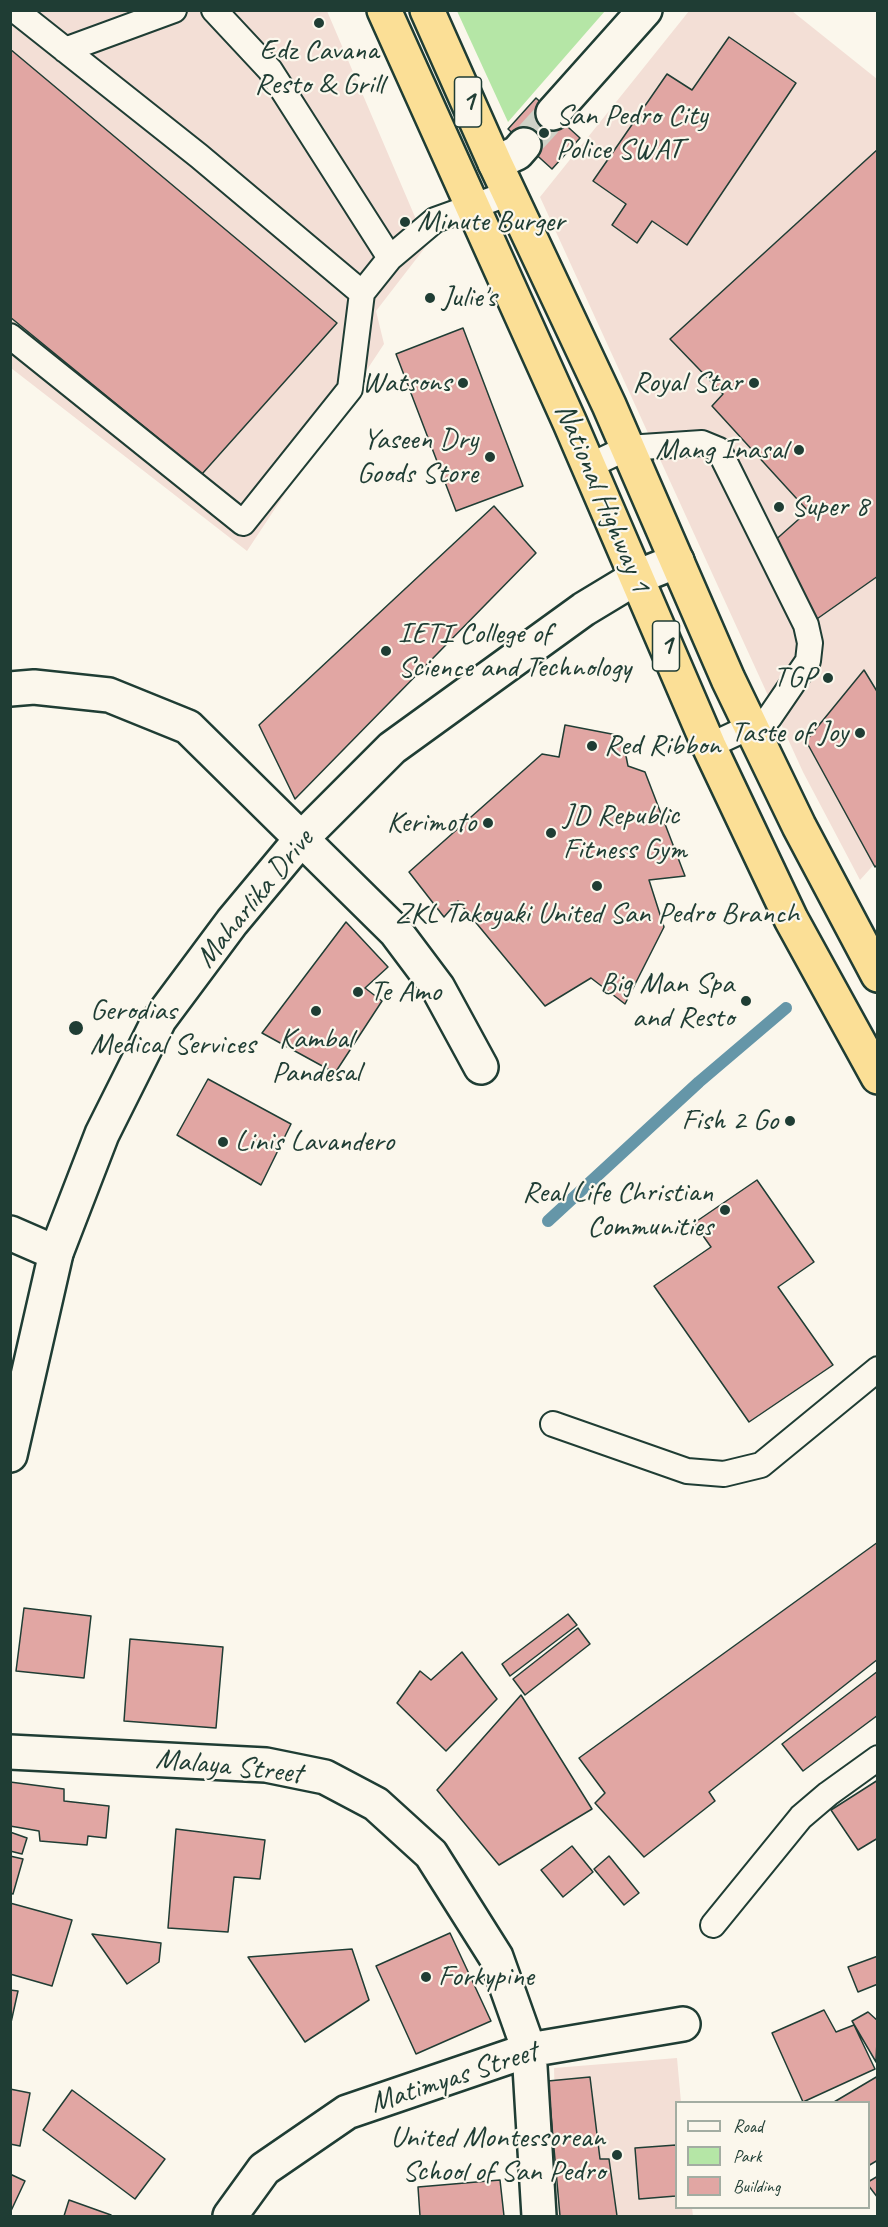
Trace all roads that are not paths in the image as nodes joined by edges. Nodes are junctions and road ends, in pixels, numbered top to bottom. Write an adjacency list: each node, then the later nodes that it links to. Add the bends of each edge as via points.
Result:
1 (15, 10): 7 (lane)
2 (174, 10): 7 (lane)
3 (214, 10): 13 (lane, via 270,70)
4 (384, 10): 12 (highway, National Highway 1 / 1)
5 (427, 10): 10 (highway, National Highway 1 / 1)
6 (645, 10): 8 (street)
7 (65, 50): 14 (lane)
8 (553, 113)
9 (524, 144): 10 (street, via 517,153)
10 (495, 163): 11 (highway, National Highway 1 / 1)
11 (510, 193): 12 (lane); 16 (highway, National Highway 1 / 1)
12 (472, 206): 13 (lane, via 435,220); 17 (highway, National Highway 1 / 1)
13 (390, 258): 14 (lane)
14 (362, 293): 15 (lane, via 350,389 243,523)
15 (10, 336)
16 (627, 448): 17 (lane); 18 (highway, National Highway 1 / 1); 21 (lane, via 702,443 719,450 806,625 808,661 769,718)
17 (589, 466): 19 (highway, National Highway 1 / 1)
18 (677, 561): 19 (street, Maharlika Drive); 21 (highway, National Highway 1 / 1)
19 (637, 577): 22 (highway, National Highway 1 / 1); 23 (street, Maharlika Drive, via 568,620 393,748)
20 (10, 689): 23 (street, via 34,687 109,695 188,728)
21 (751, 727): 22 (lane); 24 (highway, National Highway 1 / 1)
22 (709, 746): 26 (highway, National Highway 1 / 1, via 790,919)
23 (302, 838): 25 (street, via 396,932 418,960 438,988); 28 (street, Maharlika Drive, via 232,922 159,1020 102,1134)
24 (878, 975)
25 (481, 1067)
26 (878, 1077)
27 (10, 1233): 28 (street)
28 (56, 1253): 31 (street, Maharlika Drive)
29 (878, 1369): 30 (lane, via 761,1465 724,1474 687,1471)
30 (553, 1424)
31 (10, 1455)
32 (10, 1752): 36 (street, Malaya Street, via 266,1765 325,1777 376,1803 431,1854 496,1957)
33 (878, 1758): 34 (lane, via 801,1817)
34 (712, 1924)
35 (683, 2024): 36 (street, Matimyas Street)
36 (529, 2050): 37 (street, Matimyas Street, via 347,2112 264,2169); 38 (street, Malaya Street)
37 (230, 2217)
38 (539, 2217)

